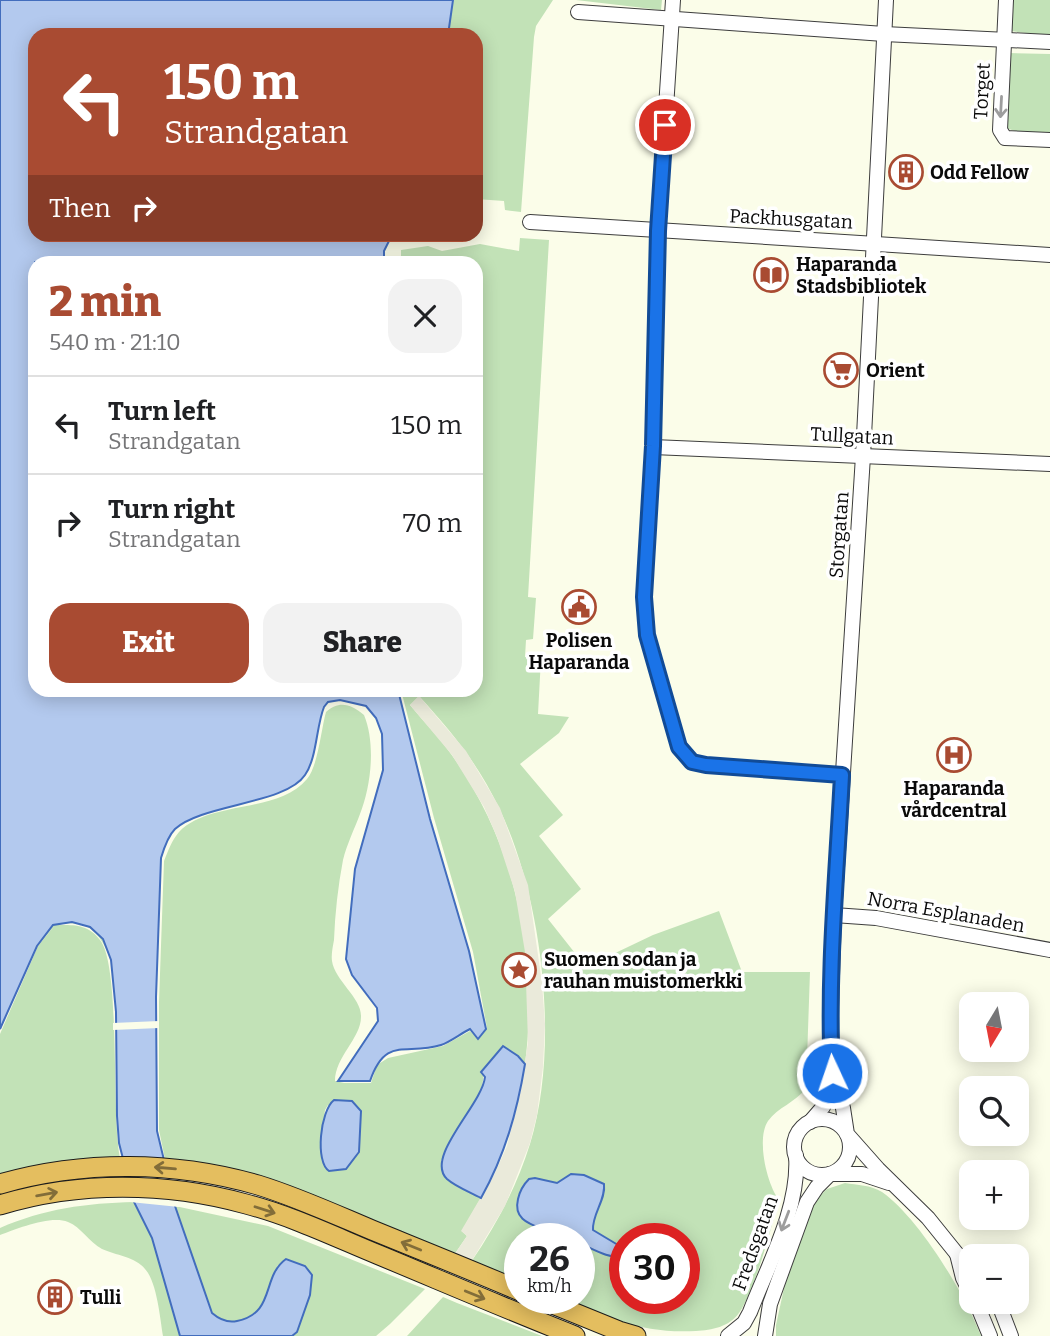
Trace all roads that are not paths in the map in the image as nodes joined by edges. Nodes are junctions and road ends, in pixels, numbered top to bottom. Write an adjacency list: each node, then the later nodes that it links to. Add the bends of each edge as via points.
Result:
1 (673, 0): 5 (street)
2 (886, 0): 6 (street, Storgatan)
3 (1006, 0): 7 (street, Torget)
4 (578, 12): 5 (street)
5 (672, 19): 6 (street); 11 (street)
6 (884, 34): 7 (street); 12 (street, Storgatan)
7 (1004, 39): 8 (street); 9 (street, Torget, one-way to 9, via 1000,131 1005,138)
8 (1050, 41)
9 (1050, 140)
10 (530, 222): 11 (street, Packhusgatan)
11 (658, 231): 12 (street, Packhusgatan); 14 (street)
12 (874, 243): 13 (street, Packhusgatan); 15 (street, Storgatan)
13 (1050, 255)
14 (653, 446): 15 (street, Tullgatan); 17 (street, via 644,597 647,635 682,752 692,762 706,765)
15 (863, 456): 16 (street, Tullgatan); 17 (street, Storgatan)
16 (1050, 464)
17 (842, 775): 18 (street, Storgatan)
18 (834, 915): 19 (street, Norra Esplanaden, via 876,918); 20 (street, Storgatan)
19 (1050, 950)
20 (832, 1073): 21 (street, Storgatan, via 828,1096); 22 (street, Storgatan)
21 (810, 1122): 22 (street, via 831,1120); 23 (street, Storgatan, via 798,1133)
22 (847, 1134): 24 (street, Storgatan, via 849,1156); 26 (street)
23 (796, 1155): 24 (street, via 809,1171); 36 (street, Fredsgatan, one-way to 36, via 789,1212 747,1317)
24 (830, 1174): 26 (street, via 862,1174); 37 (street, Fredsgatan, via 807,1202 771,1304)
25 (0, 1184): 30 (highway, one-way to 25, via 239,1180 137,1167 48,1173)
26 (893, 1185): 28 (street)
27 (0, 1205): 34 (highway, one-way to 34, via 51,1192 144,1187 246,1203)
28 (957, 1254): 29 (street)
29 (959, 1262)
30 (504, 1284)
31 (577, 1314): 35 (highway)
32 (981, 1314): 38 (street)
33 (1003, 1314): 39 (street)
34 (575, 1336)
35 (636, 1336)
36 (728, 1336)
37 (765, 1336)
38 (990, 1336)
39 (1011, 1336)

